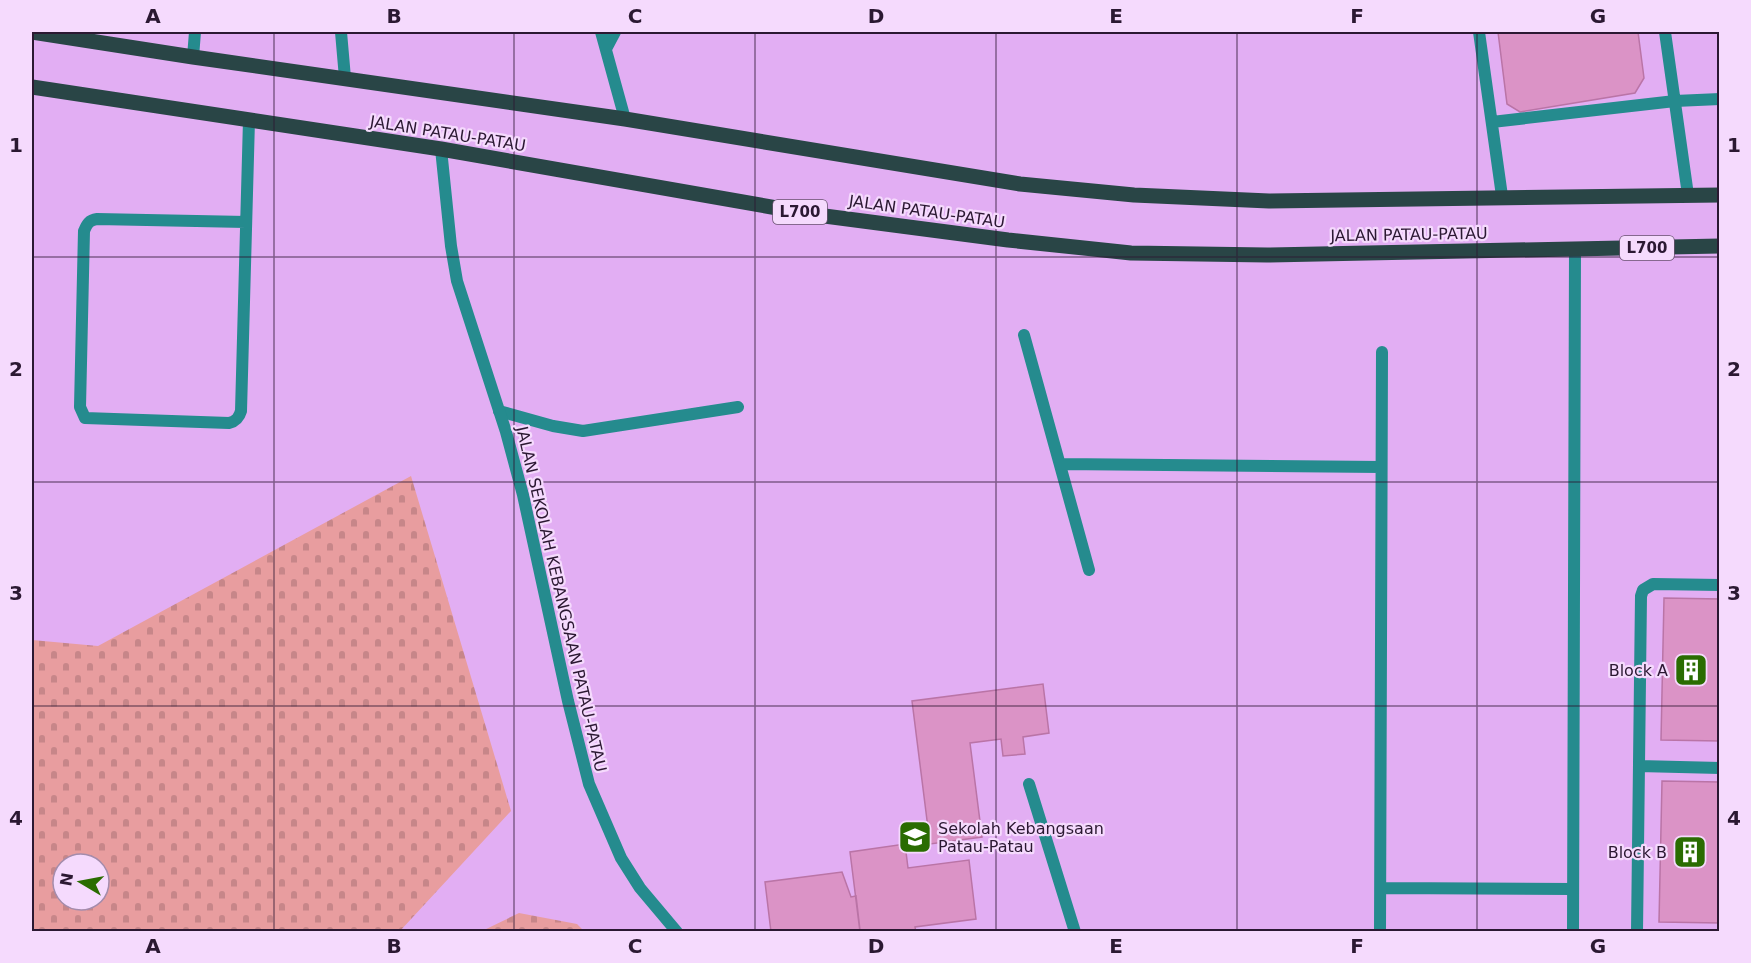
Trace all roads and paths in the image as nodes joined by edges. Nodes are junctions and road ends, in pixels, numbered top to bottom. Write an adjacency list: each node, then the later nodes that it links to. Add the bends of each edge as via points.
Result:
1 (32, 32): 9 (main road)
2 (195, 32): 9 (street)
3 (340, 32): 10 (street)
4 (601, 32): 8 (street)
5 (615, 32): 8 (street)
6 (1479, 32): 16 (street)
7 (1665, 32): 13 (street)
8 (606, 49): 14 (street)
9 (194, 57): 10 (main road)
10 (345, 78): 14 (main road)
11 (32, 87): 15 (main road, JALAN PATAU-PATAU / L700)
12 (1719, 99): 13 (street)
13 (1675, 101): 16 (street); 18 (street)
14 (626, 119): 20 (main road, via 1020,184 1134,195 1269,201)
15 (249, 120): 17 (main road, JALAN PATAU-PATAU / L700); 21 (street)
16 (1492, 122): 20 (street)
17 (441, 149): 23 (main road, JALAN PATAU-PATAU / L700, via 817,215 1131,253 1267,255); 27 (street, JALAN SEKOLAH KEBANGSAAN PATAU-PATAU, via 457,281)
18 (1688, 195): 19 (main road); 20 (main road)
19 (1719, 195)
20 (1502, 196)
21 (246, 222): 21 (street, via 240,417 229,423 86,418 80,407 86,225 97,219)
22 (1719, 246): 23 (main road, JALAN PATAU-PATAU / L700)
23 (1575, 249): 36 (street)
24 (1024, 335): 28 (street)
25 (1382, 352): 29 (street)
26 (738, 407): 27 (street, via 583,431)
27 (499, 411): 37 (street, JALAN SEKOLAH KEBANGSAAN PATAU-PATAU, via 523,495 589,784 621,858)
28 (1060, 464): 29 (street); 30 (street)
29 (1381, 467): 35 (street)
30 (1089, 570)
31 (1719, 585): 32 (street, via 1653,584 1643,590)
32 (1639, 766): 33 (street); 41 (street)
33 (1719, 768)
34 (1029, 784): 38 (street)
35 (1380, 888): 36 (street); 39 (street)
36 (1573, 889): 40 (street)
37 (676, 932)
38 (1075, 932)
39 (1380, 932)
40 (1573, 932)
41 (1637, 932)

